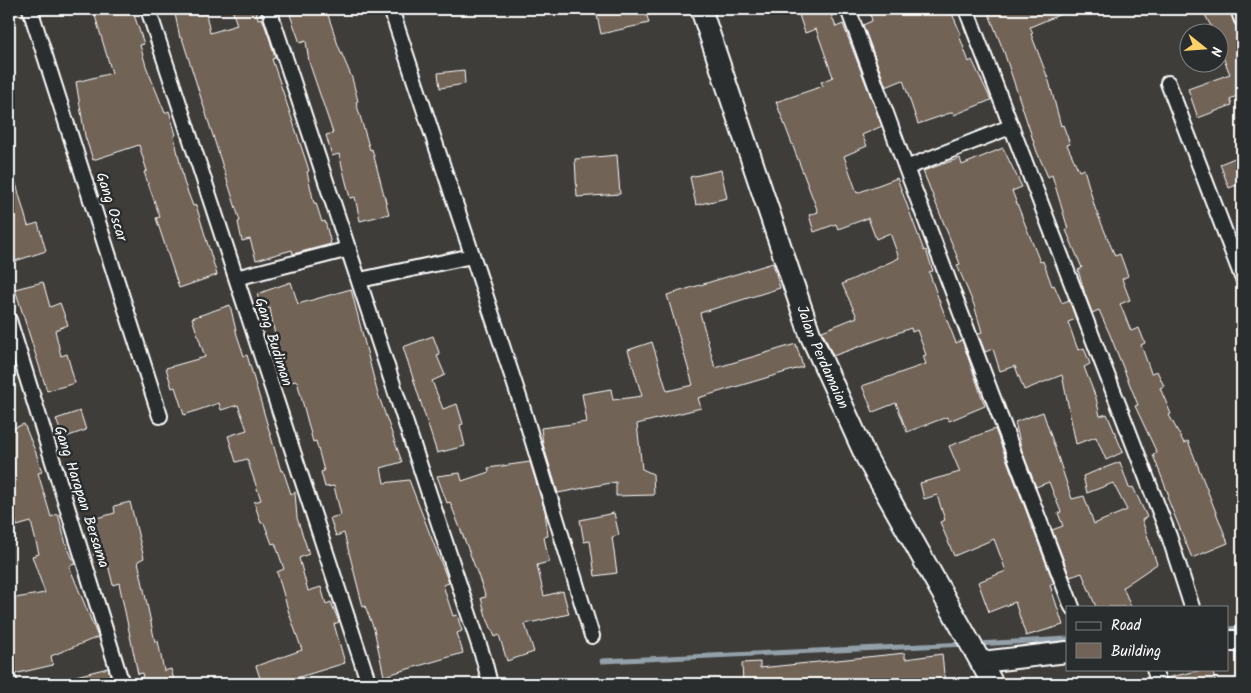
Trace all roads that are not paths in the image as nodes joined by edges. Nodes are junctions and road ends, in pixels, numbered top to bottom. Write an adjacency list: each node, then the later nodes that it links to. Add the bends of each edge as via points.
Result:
1 (30, 9): 19 (street, Gang Oscar)
2 (148, 9): 16 (street, Gang Budiman)
3 (269, 9): 13 (street)
4 (391, 9): 14 (street)
5 (701, 9): 26 (street, Jalan Perdamaian, via 824,368 866,457 968,639)
6 (848, 9): 12 (street)
7 (966, 9): 11 (street)
8 (1238, 9): 9 (street)
9 (1242, 20)
10 (1168, 83): 15 (street)
11 (1010, 127): 12 (street); 21 (street, via 1169,536)
12 (906, 168): 20 (street)
13 (349, 248): 16 (street); 17 (street)
14 (472, 256): 17 (street); 22 (street, via 522,406)
15 (1242, 277)
16 (236, 278): 31 (street, Gang Budiman)
17 (360, 280): 32 (street)
18 (9, 320): 30 (street, Gang Harapan Bersama)
19 (160, 416)
20 (1072, 606)
21 (1192, 606)
22 (592, 636)
23 (1242, 640): 24 (street)
24 (1228, 641)
25 (1066, 652): 26 (street)
26 (987, 661): 33 (street, Jalan Perdamaian)
27 (1154, 670): 34 (street)
28 (9, 681): 29 (street)
29 (10, 684)
30 (122, 684)
31 (368, 684)
32 (490, 684)
33 (993, 684)
34 (1159, 684)

